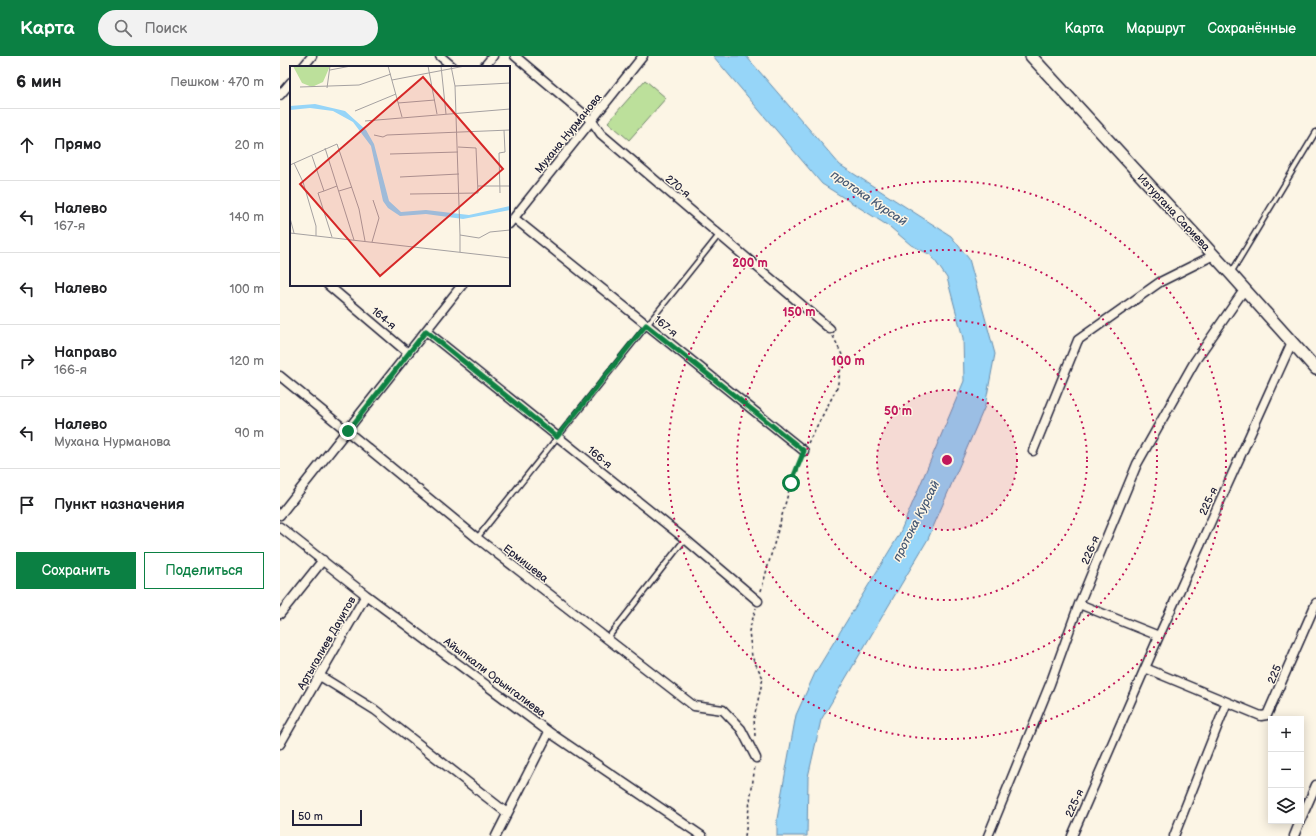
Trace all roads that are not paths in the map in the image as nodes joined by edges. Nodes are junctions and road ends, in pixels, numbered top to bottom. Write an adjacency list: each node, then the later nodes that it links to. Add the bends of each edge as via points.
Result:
1 (312, 56): 7 (street)
2 (440, 56): 8 (street)
3 (493, 56): 9 (street)
4 (515, 56): 12 (street, 270-я)
5 (643, 56): 12 (street, Мухана Нурманова)
6 (1031, 56): 16 (street, Изтургана Сариева)
7 (304, 66)
8 (452, 66)
9 (485, 66)
10 (290, 83): 11 (street)
11 (280, 95)
12 (592, 121): 14 (street, Мухана Нурманова); 15 (street, 270-я, via 601,134)
13 (1316, 132): 17 (lane)
14 (511, 221): 21 (street, 167-я)
15 (719, 235): 21 (lane); 22 (street, 270-я)
16 (1214, 255): 17 (street, Изтургана Сариева); 31 (street, via 1160,282 1078,340)
17 (1231, 274): 20 (street, Изтургана Сариева)
18 (329, 286): 25 (street, 164-я)
19 (461, 286): 23 (street)
20 (1244, 290): 24 (street, Изтургана Сариева); 40 (street, 226-я, via 1195,361 1137,464)
21 (646, 325): 29 (lane); 30 (street, 167-я)
22 (830, 329)
23 (426, 331): 25 (street); 29 (street, 166-я)
24 (1292, 342): 26 (street, Изтургана Сариева); 42 (street, 225-я)
25 (408, 352): 28 (street)
26 (1316, 369)
27 (280, 376): 28 (street, Ермишева)
28 (348, 431): 32 (street); 34 (street, Ермишева)
29 (557, 437): 34 (lane); 35 (street, 166-я)
30 (804, 451)
31 (1033, 451)
32 (280, 515)
33 (280, 527): 36 (street, Айыпкали Орынгалиева)
34 (476, 538): 43 (street, Ермишева)
35 (685, 539): 38 (street, 166-я); 43 (lane)
36 (323, 560): 37 (street, Айыпкали Орынгалиева); 41 (street)
37 (366, 595): 45 (street, Артыгалиев Дауитов); 47 (street, Айыпкали Орынгалиева)
38 (758, 600)
39 (1316, 603): 46 (street, 225, via 1267,715 1261,716)
40 (1079, 604): 42 (street); 56 (street, 226-я, via 1050,684)
41 (280, 614)
42 (1158, 636): 44 (street, 225-я)
43 (607, 639): 49 (street, Ермишева, via 694,706 723,710 741,729)
44 (1145, 668): 46 (street); 57 (street, 225-я)
45 (320, 676): 48 (street, Артыгалиев Дауитов); 51 (street, via 374,710)
46 (1227, 702): 58 (street)
47 (549, 732): 51 (street); 55 (street, Айыпкали Орынгалиева)
48 (280, 744)
49 (756, 758)
50 (1316, 785): 52 (street)
51 (507, 813): 54 (street)
52 (1304, 813)
53 (1299, 824): 59 (street)
54 (496, 836)
55 (702, 836)
56 (988, 836)
57 (1072, 836)
58 (1174, 836)
59 (1294, 836)

